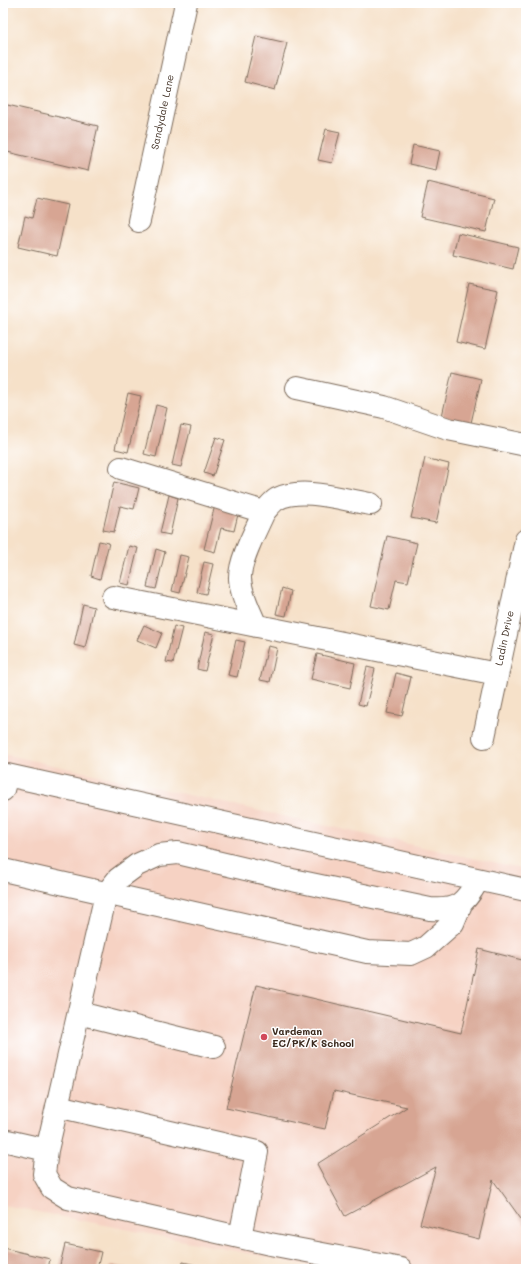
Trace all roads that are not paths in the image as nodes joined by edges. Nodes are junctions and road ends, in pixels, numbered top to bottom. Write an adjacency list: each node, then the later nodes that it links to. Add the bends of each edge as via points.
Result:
1 (186, 3): 2 (street, Sandydale Lane)
2 (139, 221)
3 (297, 388): 4 (street, via 384,406 448,429)
4 (526, 445)
5 (121, 468): 7 (street)
6 (371, 504): 7 (street, via 301,493 289,494 276,500)
7 (264, 512): 10 (street, via 243,559 240,579 245,600)
8 (526, 540): 11 (street, Ladin Drive)
9 (113, 596): 10 (street)
10 (256, 626): 11 (street)
11 (497, 674): 12 (street, Ladin Drive)
12 (484, 737)
13 (3, 790): 15 (street, via 7,775)
14 (3, 870): 17 (street)
15 (478, 880): 16 (street); 18 (street)
16 (526, 890)
17 (106, 894): 18 (street, via 118,879 137,865 159,855 178,853 430,909 441,910); 18 (street, via 367,952 411,954 426,947 453,923); 19 (street)
18 (461, 904)
19 (79, 1013): 20 (street); 21 (street)
20 (214, 1047)
21 (57, 1106): 23 (street); 24 (street, via 258,1152)
22 (3, 1140): 23 (street)
23 (47, 1150): 24 (street, via 44,1174 52,1188 68,1198)
24 (240, 1237): 25 (street)
25 (401, 1269)

